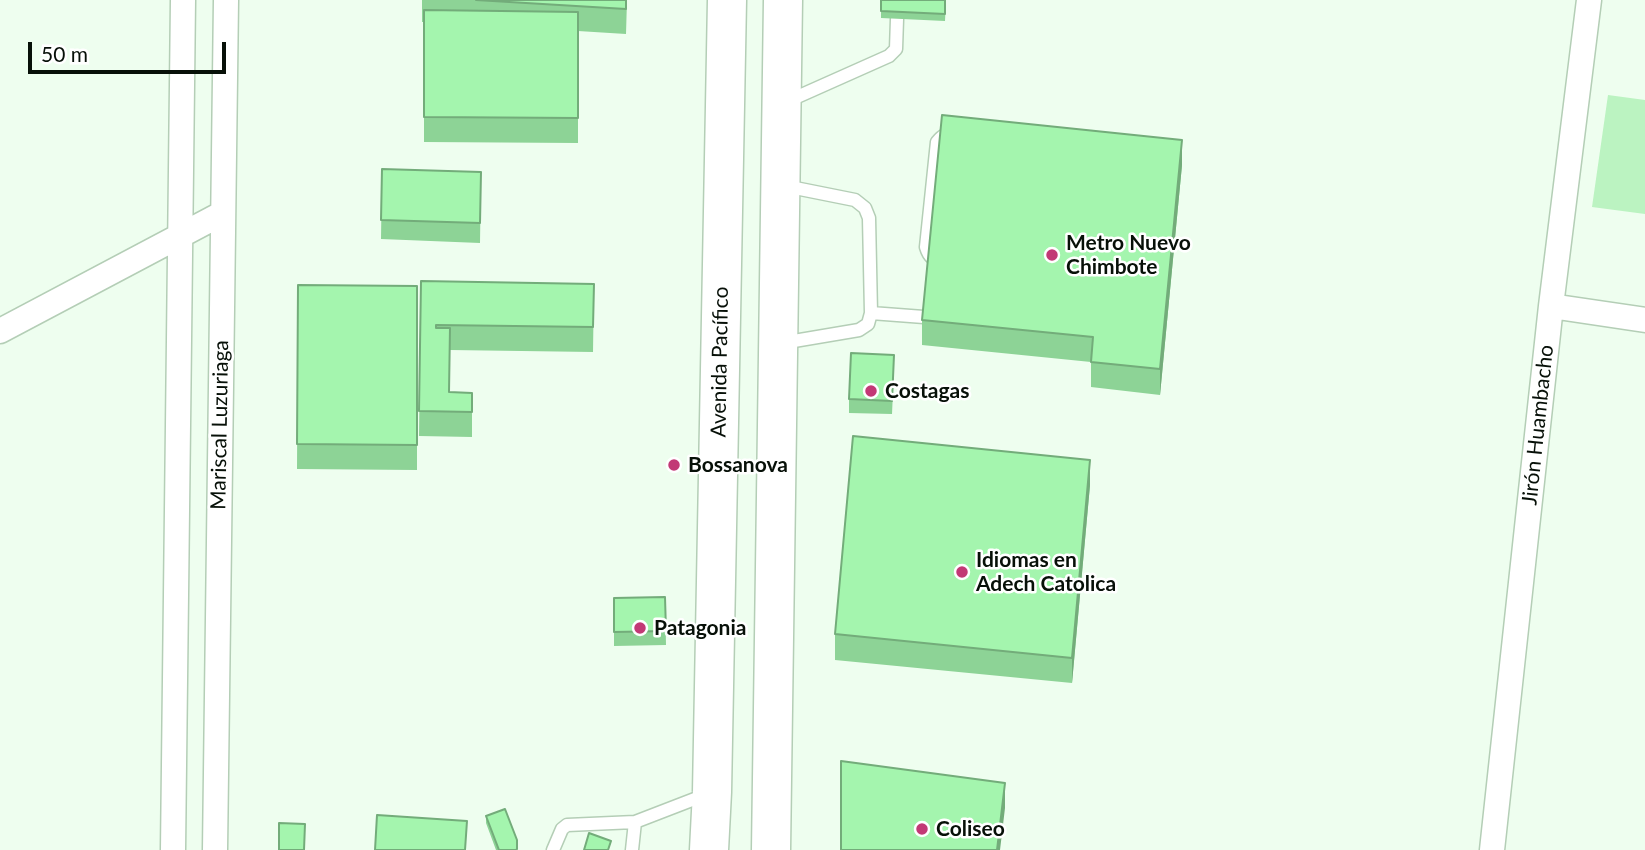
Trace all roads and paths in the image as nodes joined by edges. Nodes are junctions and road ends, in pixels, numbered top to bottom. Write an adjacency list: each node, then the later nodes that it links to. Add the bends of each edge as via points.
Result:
1 (183, 0): 11 (street, Mariscal Luzuriaga)
2 (226, 0): 10 (street, Mariscal Luzuriaga)
3 (727, 0): 19 (main road, Avenida Pacífico)
4 (783, 0): 7 (main road)
5 (1589, 0): 13 (street, Jirón Huambacho)
6 (897, 19): 7 (lane, via 896,49 889,55)
7 (781, 104): 9 (main road)
8 (967, 136): 12 (lane, via 948,133 937,142 926,247 932,259)
9 (780, 185): 14 (lane, via 855,200 865,208); 18 (main road)
10 (223, 213): 11 (street); 22 (street, Mariscal Luzuriaga)
11 (180, 236): 17 (street); 21 (street, Mariscal Luzuriaga)
12 (961, 264)
13 (1551, 306): 16 (street); 27 (street, Jirón Huambacho)
14 (871, 313): 15 (lane); 18 (lane, via 868,324 859,330)
15 (949, 319)
16 (1645, 320)
17 (0, 331)
18 (778, 344): 26 (main road)
19 (712, 792): 20 (lane); 25 (main road, Avenida Pacífico)
20 (635, 822): 23 (lane, via 567,825); 24 (lane)
21 (173, 850)
22 (215, 850)
23 (553, 850)
24 (632, 850)
25 (709, 850)
26 (771, 850)
27 (1492, 850)

